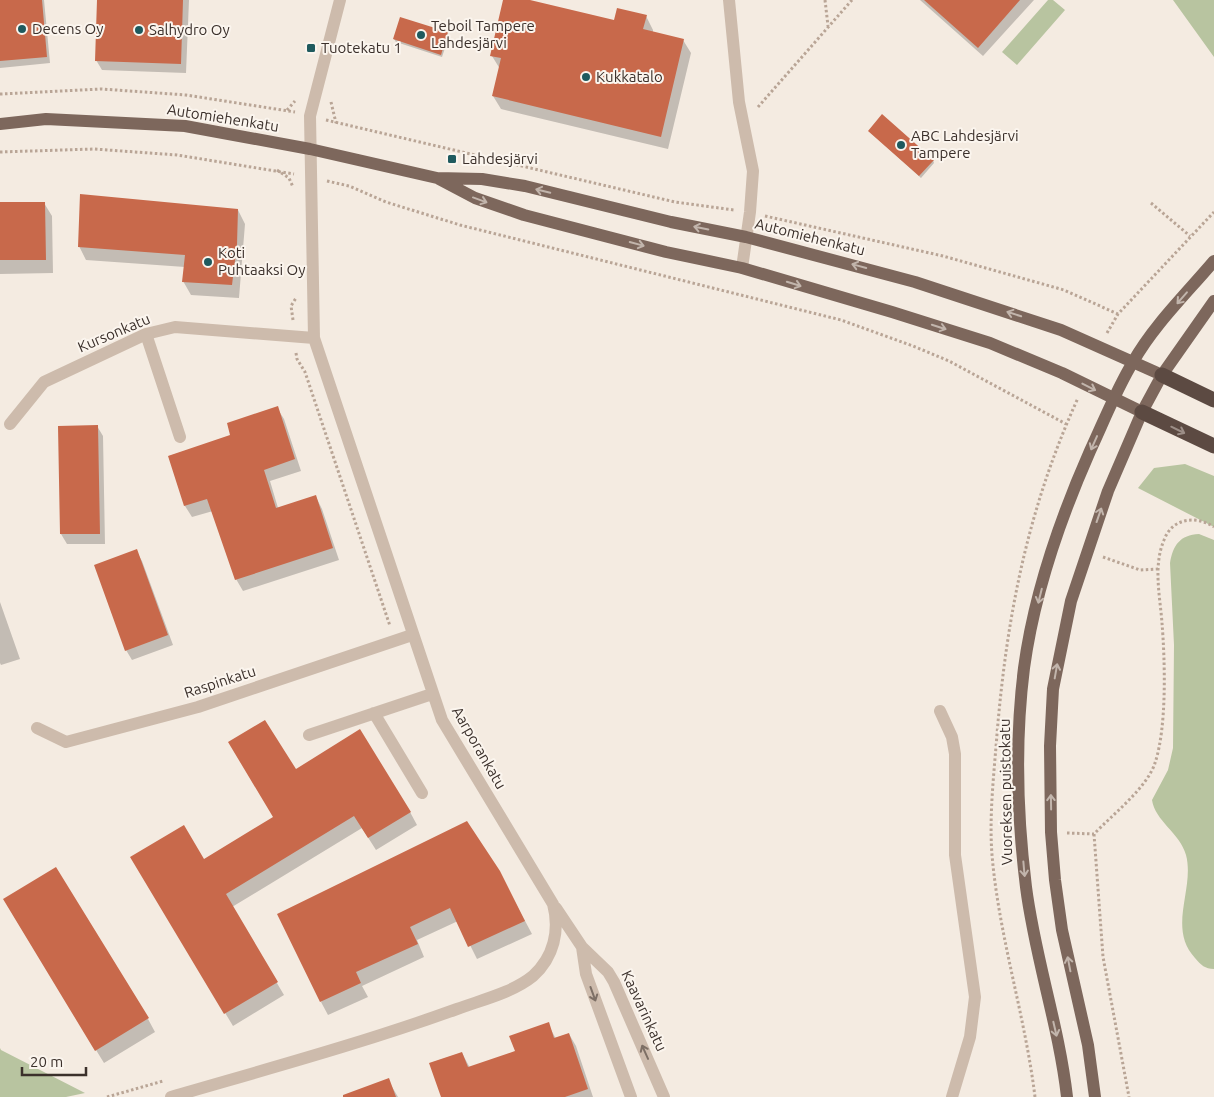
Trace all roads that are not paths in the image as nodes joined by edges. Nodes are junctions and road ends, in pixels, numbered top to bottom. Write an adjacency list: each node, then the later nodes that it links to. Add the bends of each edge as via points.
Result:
1 (340, 0): 4 (street, Aarporankatu, via 310,116)
2 (729, 0): 6 (street, via 741,113 752,172)
3 (0, 124): 4 (main road, Automiehenkatu, via 46,119 143,122 185,126)
4 (310, 149): 5 (main road, Automiehenkatu); 11 (street, Aarporankatu)
5 (437, 178): 6 (main road, Automiehenkatu, one-way to 5, via 525,186 482,179); 8 (main road, Automiehenkatu, one-way to 8, via 475,198 524,215)
6 (746, 237): 8 (street); 12 (main road, Automiehenkatu, one-way to 6, via 1060,330 915,282)
7 (1214, 261): 12 (main road, Vuoreksen puistokatu, one-way to 12, via 1153,332)
8 (742, 268): 14 (main road, Automiehenkatu, one-way to 14, via 990,343)
9 (1214, 301): 13 (main road)
10 (146, 334): 11 (street, Kursonkatu, via 174,327); 17 (street, Kursonkatu, via 44,382); 18 (street)
11 (314, 338): 20 (street, Aarporankatu)
12 (1133, 361): 13 (main road, Automiehenkatu); 14 (main road, Vuoreksen puistokatu)
13 (1162, 375): 15 (highway); 16 (main road)
14 (1113, 398): 16 (main road, Automiehenkatu); 33 (main road, Vuoreksen puistokatu, one-way to 33, via 1057,537 1032,628 1024,667 1020,716 1020,810 1026,887)
15 (1214, 400)
16 (1142, 412): 19 (highway, one-way to 19); 34 (main road, one-way to 16, via 1088,1045 1062,930 1051,832 1050,719 1071,601 1108,491)
17 (10, 424)
18 (180, 437)
19 (1214, 446)
20 (412, 635): 21 (street, Aarporankatu); 24 (street, Raspinkatu, via 198,708 66,742)
21 (432, 694): 23 (street); 27 (street, Aarporankatu, via 442,720)
22 (940, 711): 32 (street, via 952,737 955,754 955,855 975,997 970,1037)
23 (374, 713): 25 (street); 26 (street)
24 (37, 728)
25 (309, 735)
26 (422, 793)
27 (554, 904): 28 (street, Kaavarinkatu); 29 (street, Aarporankatu, via 557,926 548,958 534,975 515,987 398,1030)
28 (582, 946): 30 (street, Kaavarinkatu, one-way to 30, via 586,974); 31 (street, Kaavarinkatu, one-way to 28, via 614,982)
29 (171, 1097)
30 (631, 1097)
31 (664, 1097)
32 (952, 1097)
33 (1067, 1097)
34 (1095, 1097)

